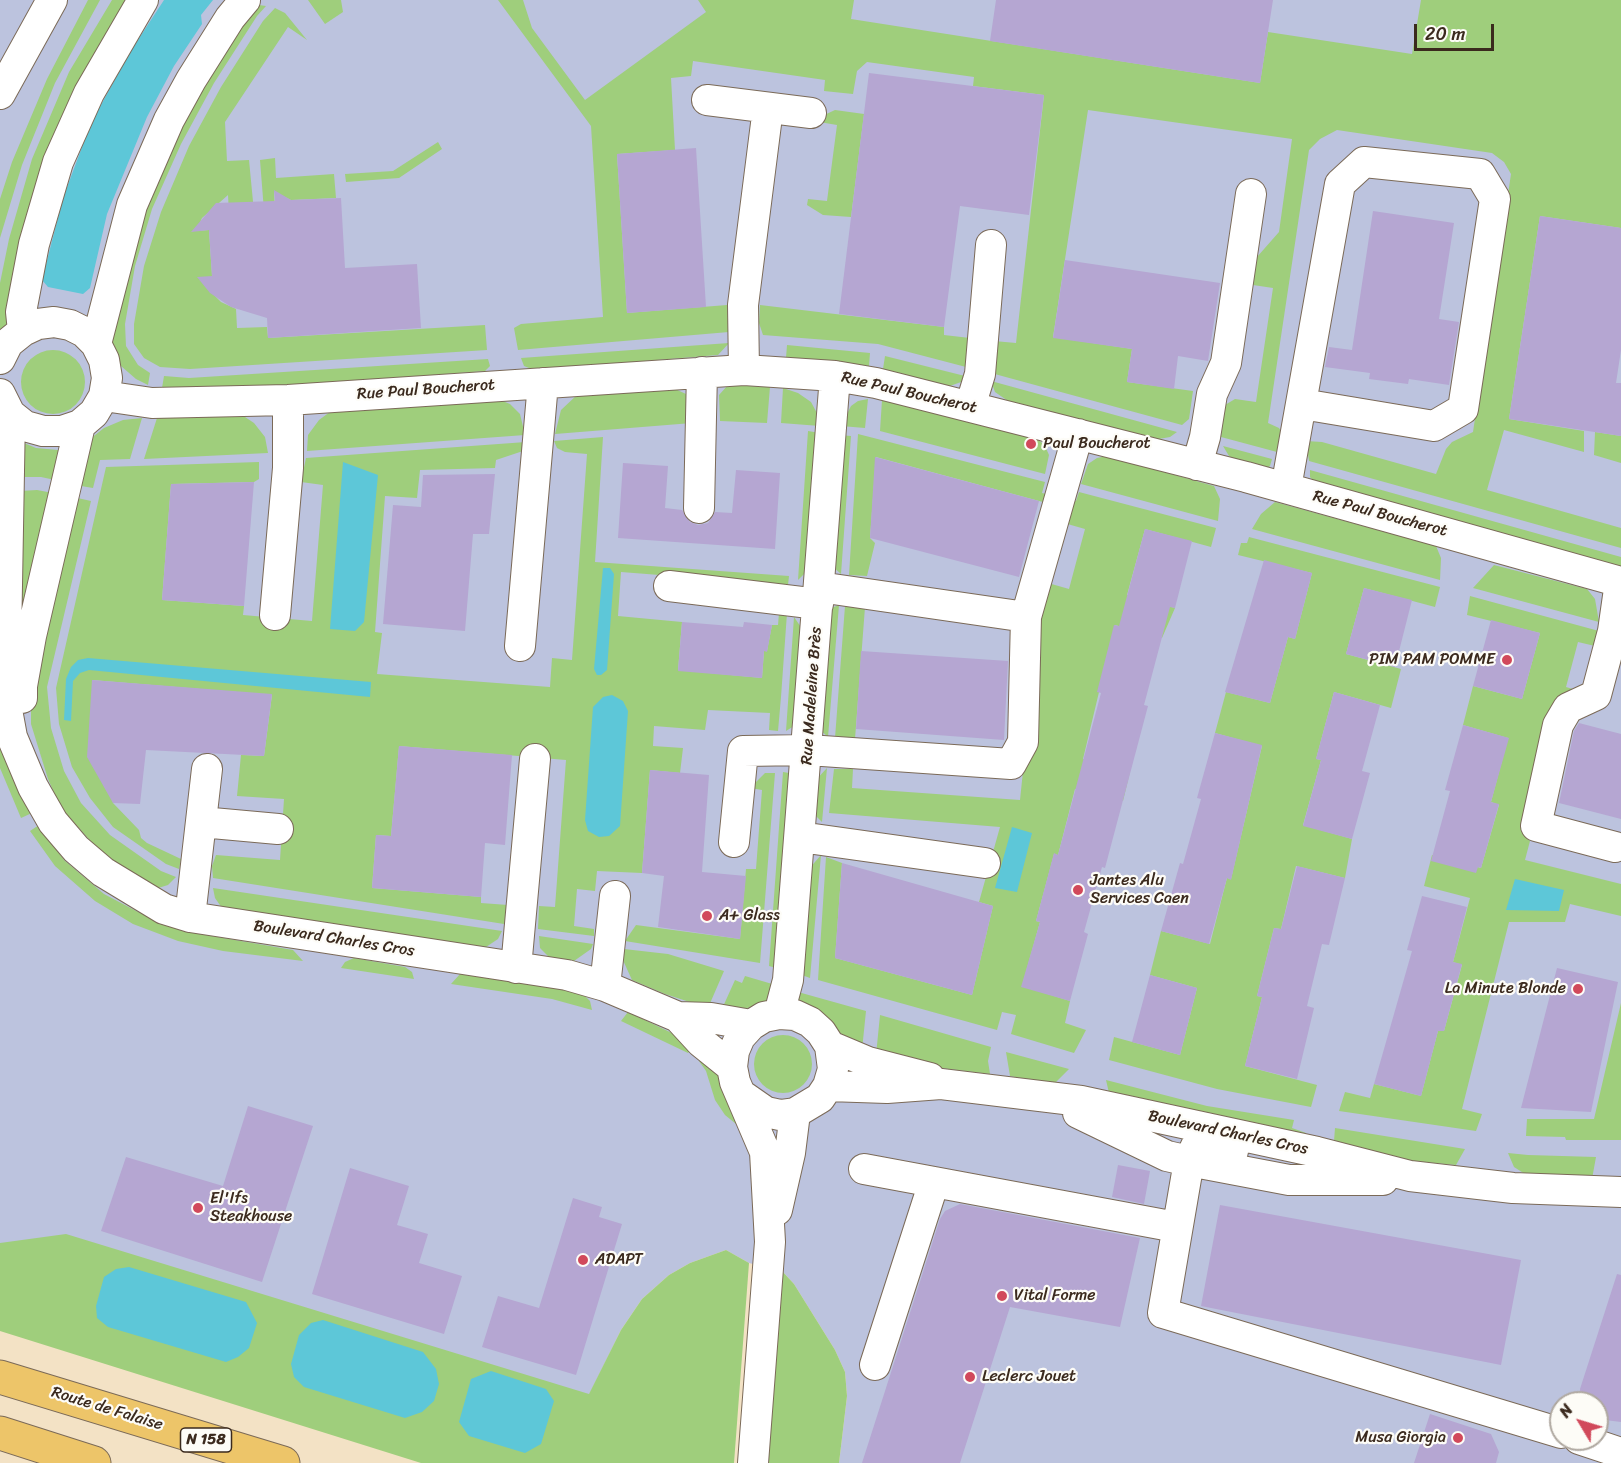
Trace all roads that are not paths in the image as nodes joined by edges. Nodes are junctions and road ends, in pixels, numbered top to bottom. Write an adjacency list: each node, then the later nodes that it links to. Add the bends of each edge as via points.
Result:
1 (52, 0): 4 (street)
2 (143, 0): 10 (street, via 89,93 58,162 34,244 21,312)
3 (245, 0): 11 (street, via 191,80 141,184)
4 (0, 94)
5 (707, 100): 6 (street)
6 (768, 108): 7 (street); 13 (street, via 743,305)
7 (811, 113)
8 (1251, 195): 24 (street, via 1226,363 1212,394)
9 (991, 245): 21 (street, via 980,374)
10 (23, 331): 11 (street, via 54,322 84,332); 12 (street, via 8,343)
11 (96, 344): 17 (street, via 107,378)
12 (0, 360)
13 (744, 370): 14 (street, Rue Paul Boucherot); 15 (street, Rue Paul Boucherot)
14 (702, 372): 16 (street, Rue Paul Boucherot); 26 (street)
15 (835, 376): 21 (street, Rue Paul Boucherot); 29 (street, Rue Madeleine Brès)
16 (543, 382): 18 (street, Rue Paul Boucherot); 32 (street)
17 (104, 396): 18 (street, Rue Paul Boucherot, via 152,403); 22 (street, via 94,413)
18 (288, 400): 30 (street, via 288,468)
19 (5, 404): 22 (street, via 25,426 62,431); 36 (street, via 5,699 12,737)
20 (1302, 404): 20 (street, via 1434,426 1463,409 1495,198 1480,174 1364,162 1340,184); 25 (street)
21 (970, 407): 23 (street, Rue Paul Boucherot)
22 (80, 425): 36 (street, via 22,686 24,738)
23 (1078, 434): 24 (street, Rue Paul Boucherot); 31 (street)
24 (1197, 465): 25 (street, Rue Paul Boucherot)
25 (1286, 488): 27 (street, Rue Paul Boucherot)
26 (699, 508)
27 (1621, 582): 41 (street, via 1596,695 1568,708 1558,725 1536,826)
28 (669, 586): 29 (street)
29 (819, 596): 31 (street); 33 (street, Rue Madeleine Brès)
30 (275, 615)
31 (1026, 617): 33 (street, via 1023,742 1011,764)
32 (520, 646)
33 (808, 750): 39 (street, Rue Madeleine Brès); 40 (street, via 743,751)
34 (535, 759): 45 (street)
35 (207, 769): 37 (street)
36 (33, 787): 44 (street, Boulevard Charles Cros, via 53,822 103,872 164,909)
37 (201, 822): 38 (street); 44 (street)
38 (278, 829)
39 (800, 837): 42 (street); 47 (street, Rue Madeleine Brès, via 788,980)
40 (734, 842)
41 (1615, 847)
42 (985, 863)
43 (615, 896): 46 (street)
44 (190, 917): 45 (street, Boulevard Charles Cros)
45 (516, 968): 46 (street, Boulevard Charles Cros, via 567,975)
46 (605, 986): 48 (street, Boulevard Charles Cros)
47 (779, 1014): 49 (street); 50 (street, via 795,1015 810,1022)
48 (678, 1017): 49 (street, Boulevard Charles Cros); 51 (street, Boulevard Charles Cros)
49 (751, 1025): 51 (street, via 740,1036)
50 (830, 1046): 52 (street, Boulevard Charles Cros, via 868,1062 923,1074); 53 (street, via 833,1069)
51 (732, 1067): 54 (street)
52 (941, 1084): 53 (street, Boulevard Charles Cros, via 887,1088); 55 (street, Boulevard Charles Cros)
53 (828, 1086): 56 (street, via 820,1098)
54 (743, 1096): 56 (street, via 766,1112); 64 (street, via 765,1152)
55 (1045, 1098): 57 (street, Boulevard Charles Cros, via 1081,1101); 58 (street, Boulevard Charles Cros, via 1167,1156)
56 (795, 1113): 64 (street)
57 (1298, 1149): 58 (street, via 1276,1158 1196,1146); 60 (street, Boulevard Charles Cros)
58 (1189, 1161): 60 (street, Boulevard Charles Cros, via 1289,1180 1389,1180); 63 (street)
59 (864, 1169): 61 (street)
60 (1410, 1176): 62 (street, Boulevard Charles Cros, via 1513,1188)
61 (934, 1182): 63 (street); 65 (street)
62 (1621, 1192)
63 (1176, 1227): 67 (street, via 1163,1313)
64 (770, 1242): 72 (street)
65 (875, 1365)
66 (0, 1377): 71 (highway, Route de Falaise / N 158)
67 (1549, 1429)
68 (8, 1436): 69 (highway); 70 (highway)
69 (48, 1463)
70 (94, 1463)
71 (283, 1463)
72 (753, 1463)

